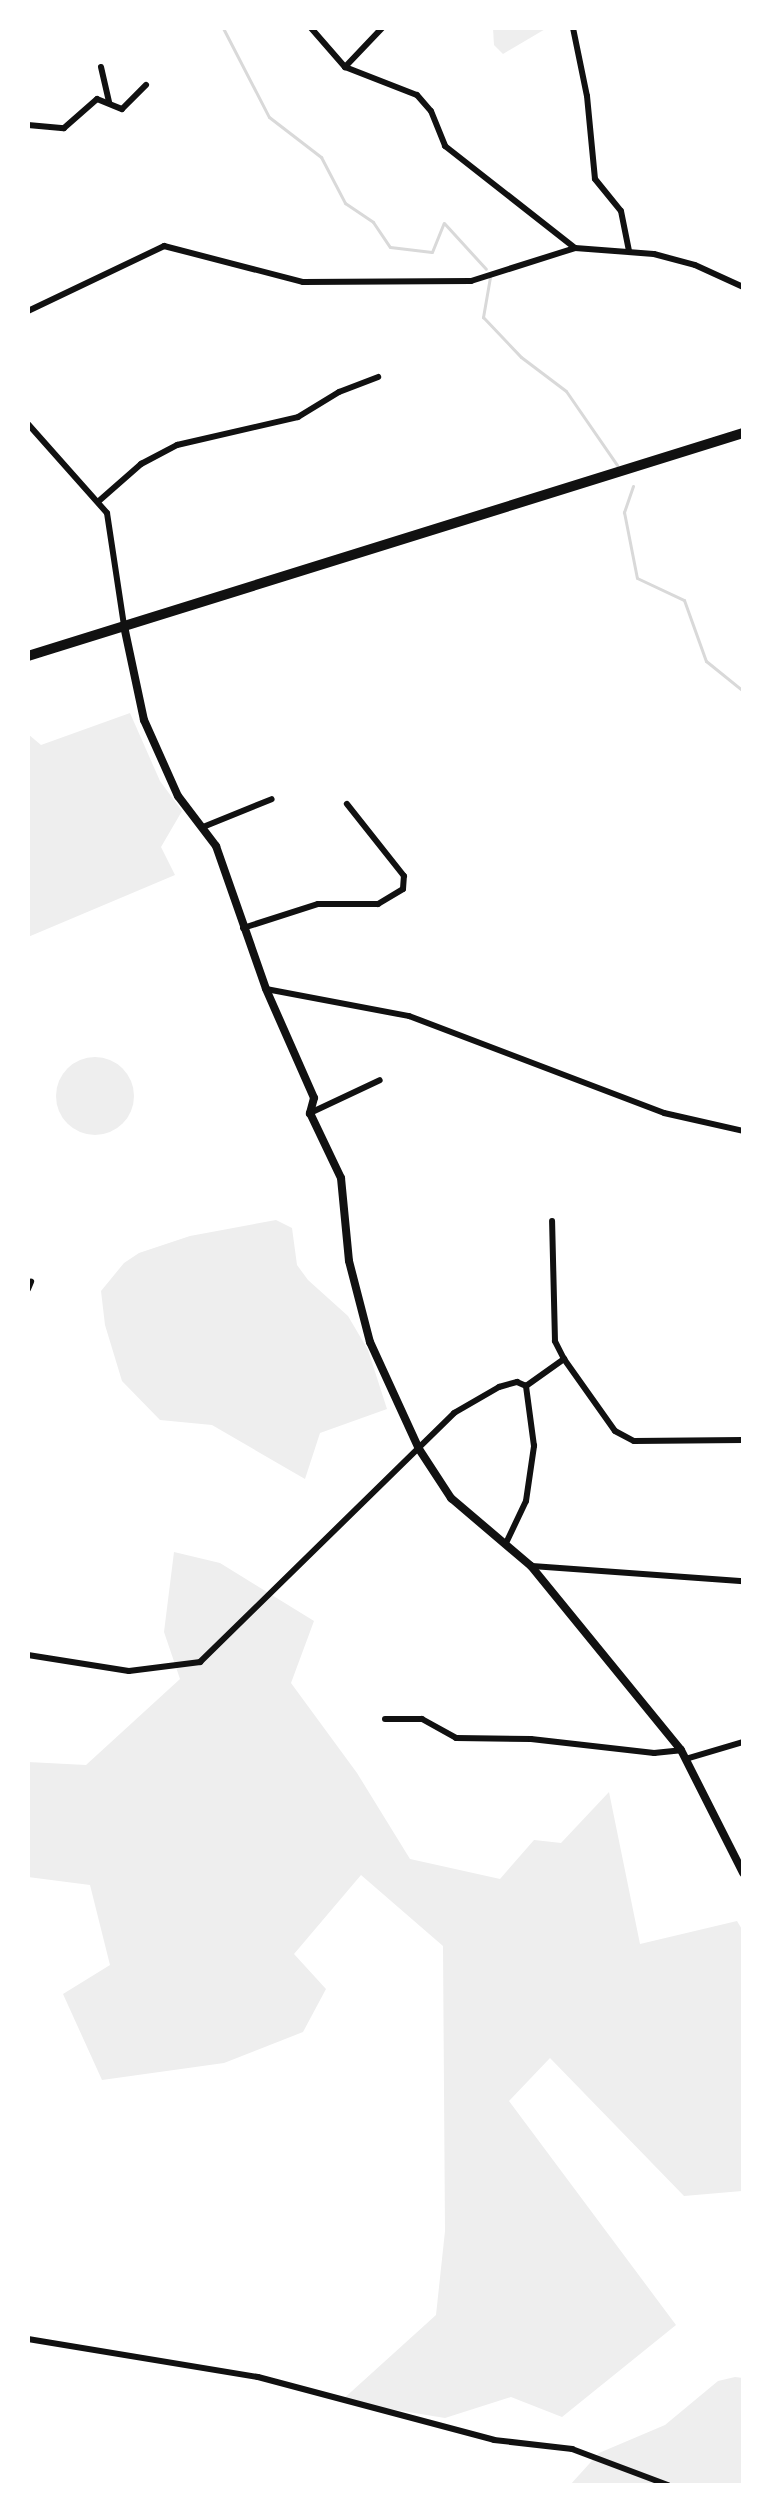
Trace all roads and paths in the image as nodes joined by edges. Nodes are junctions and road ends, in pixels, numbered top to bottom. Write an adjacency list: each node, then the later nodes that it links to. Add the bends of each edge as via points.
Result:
1 (311, 28): 5 (street)
2 (382, 28): 5 (street)
3 (573, 28): 10 (street, via 587,96 595,179 621,211)
4 (101, 67): 7 (street)
5 (345, 67): 9 (street, via 417,95 431,111 445,146)
6 (146, 85): 7 (street, via 122,109)
7 (109, 103): 8 (street, via 97,99 54,130)
8 (28, 125)
9 (575, 248): 10 (street); 12 (street, via 471,281 294,282 164,246)
10 (629, 251): 11 (street, via 695,265)
11 (743, 287)
12 (28, 311)
13 (378, 377): 16 (street, via 339,392 298,417 177,445 141,464)
14 (28, 424): 16 (street)
15 (743, 433): 17 (highway)
16 (100, 500): 17 (street, via 110,525)
17 (124, 626): 18 (highway); 21 (main road, via 144,720 178,796)
18 (28, 656)
19 (272, 799): 21 (street)
20 (347, 804): 22 (street, via 404,876 403,889 378,904 318,904)
21 (203, 827): 22 (main road, via 225,865)
22 (243, 928): 23 (main road)
23 (266, 989): 25 (main road, via 314,1098); 26 (street, via 409,1016 664,1113)
24 (380, 1080): 25 (street)
25 (310, 1113): 31 (main road, via 341,1178 349,1261 370,1342)
26 (743, 1131)
27 (552, 1221): 28 (street, via 555,1341)
28 (564, 1359): 29 (street); 30 (street, via 615,1431 634,1441)
29 (526, 1386): 31 (street, via 517,1382 499,1387 454,1413); 32 (street, via 534,1446 526,1501)
30 (743, 1440)
31 (419, 1449): 32 (main road, via 451,1498); 35 (street, via 200,1662 129,1671)
32 (507, 1541): 33 (main road)
33 (531, 1566): 34 (street); 38 (main road)
34 (743, 1581)
35 (28, 1655)
36 (385, 1719): 38 (street, via 422,1719 456,1738 531,1739 654,1753)
37 (743, 1742): 39 (street)
38 (681, 1750): 39 (main road)
39 (686, 1759): 40 (main road)
40 (743, 1873)
41 (28, 2339): 42 (street, via 258,2377 494,2440 572,2449)
42 (668, 2485)

